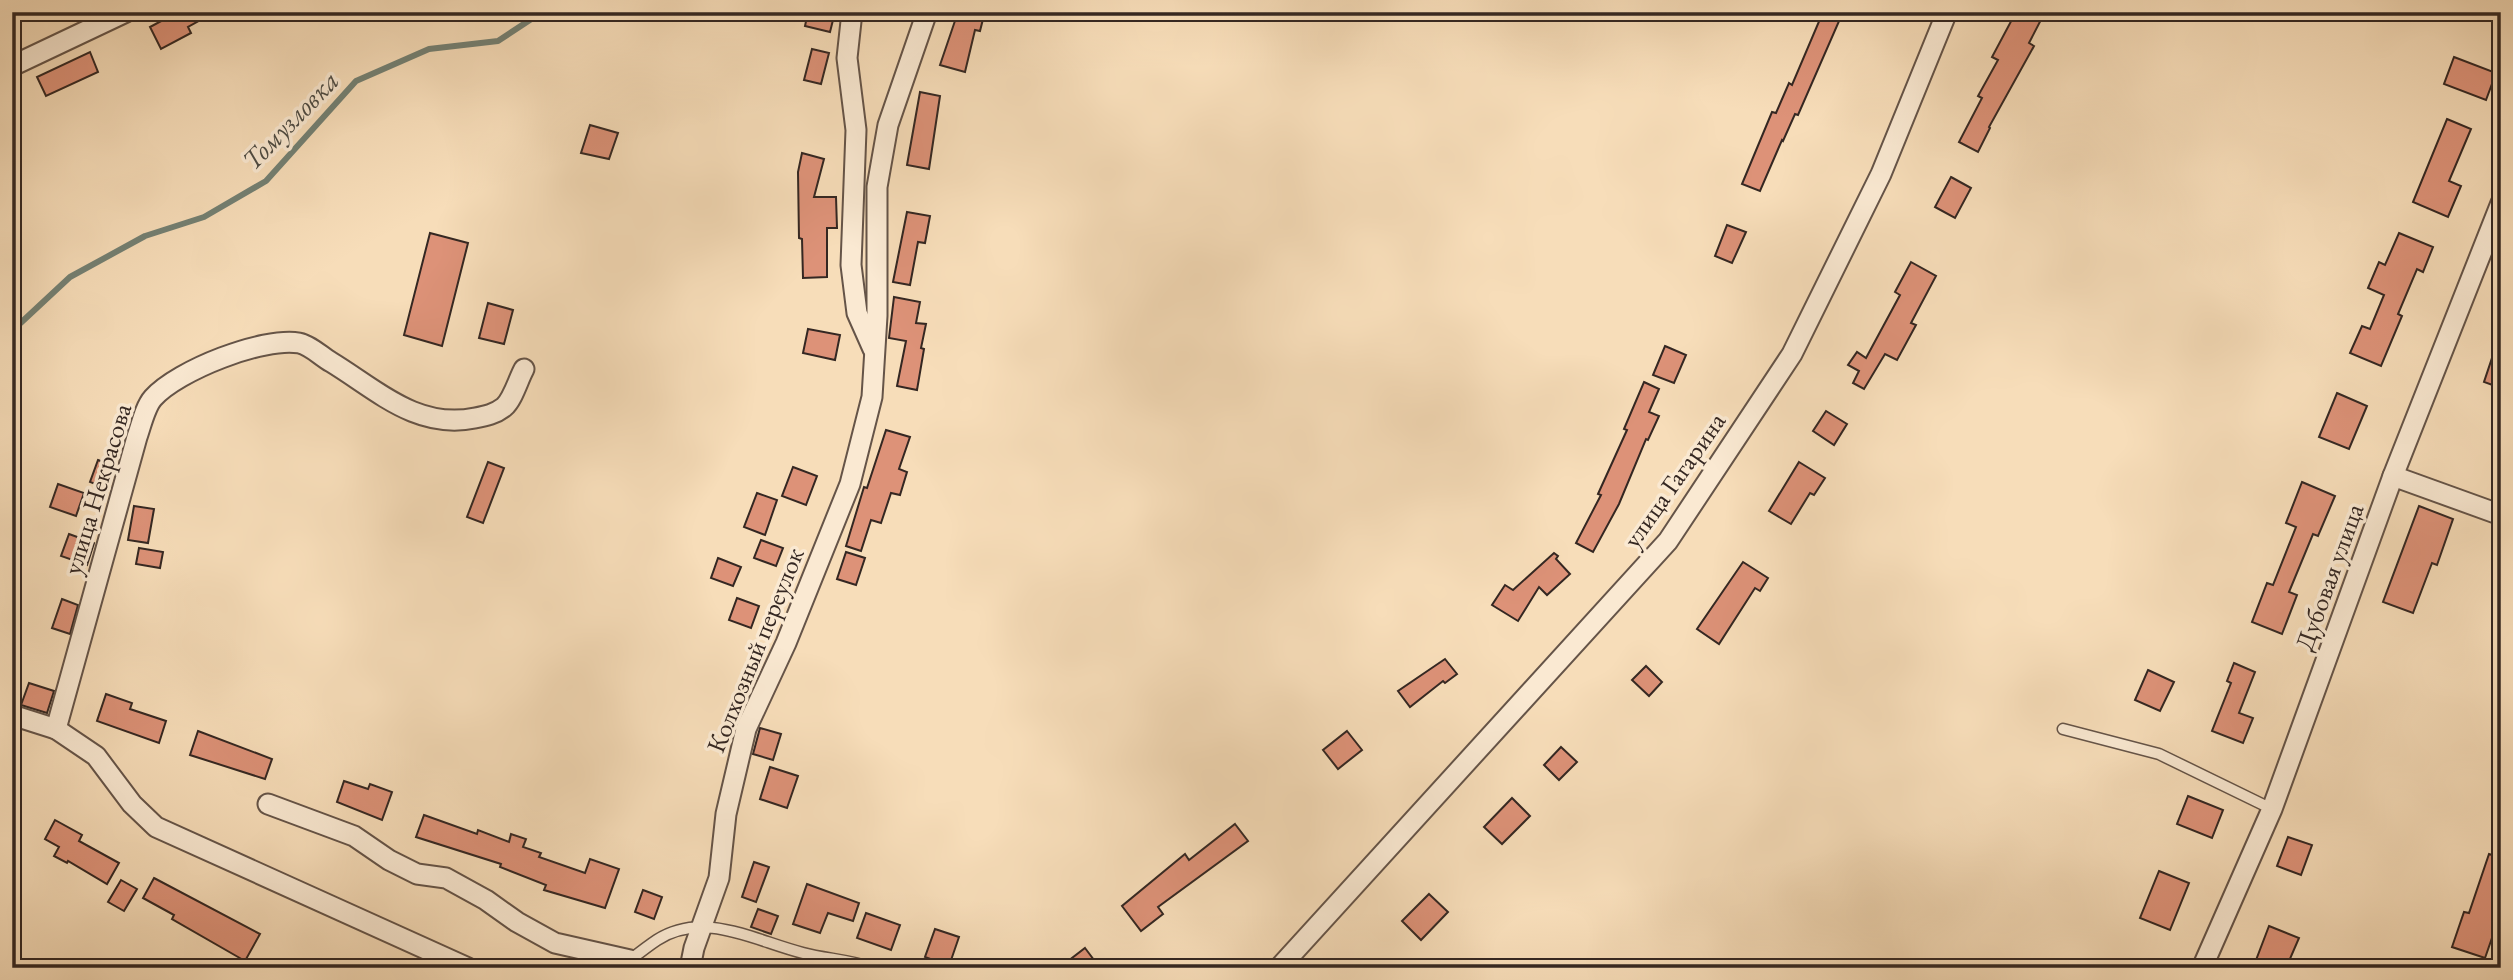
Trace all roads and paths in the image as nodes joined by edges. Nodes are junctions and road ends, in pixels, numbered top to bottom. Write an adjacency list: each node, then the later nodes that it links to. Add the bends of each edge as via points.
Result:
1 (126, 12): 5 (street)
2 (852, 12): 7 (street, Колхозный переулок, via 847,58 856,130 851,265 857,313)
3 (927, 12): 7 (street, Колхозный переулок, via 888,124 877,187)
4 (1947, 12): 21 (street, улица Гагарина, via 1881,174 1792,354 1668,541)
5 (12, 66)
6 (2501, 203): 9 (street, Дубовая улица)
7 (875, 353): 16 (street, Колхозный переулок, via 872,397 850,484 746,729 726,814 719,878)
8 (524, 369): 12 (street, улица Некрасова, via 507,405 491,415 462,421 439,421 394,405 301,343 265,345 215,359 175,381 152,399 137,437)
9 (2393, 476): 10 (street); 15 (street, Дубовая улица)
10 (2501, 515)
11 (12, 715): 12 (street)
12 (56, 729): 18 (street, via 96,756 156,827)
13 (2063, 729): 15 (lane, via 2159,754)
14 (268, 804): 17 (street, via 354,836 417,874 446,878 555,943)
15 (2272, 809): 22 (street, Дубовая улица)
16 (702, 926): 17 (lane, via 659,939); 19 (street, Колхозный переулок); 20 (lane)
17 (632, 964)
18 (468, 968)
19 (690, 968)
20 (873, 968)
21 (1279, 968)
22 (2202, 968)

